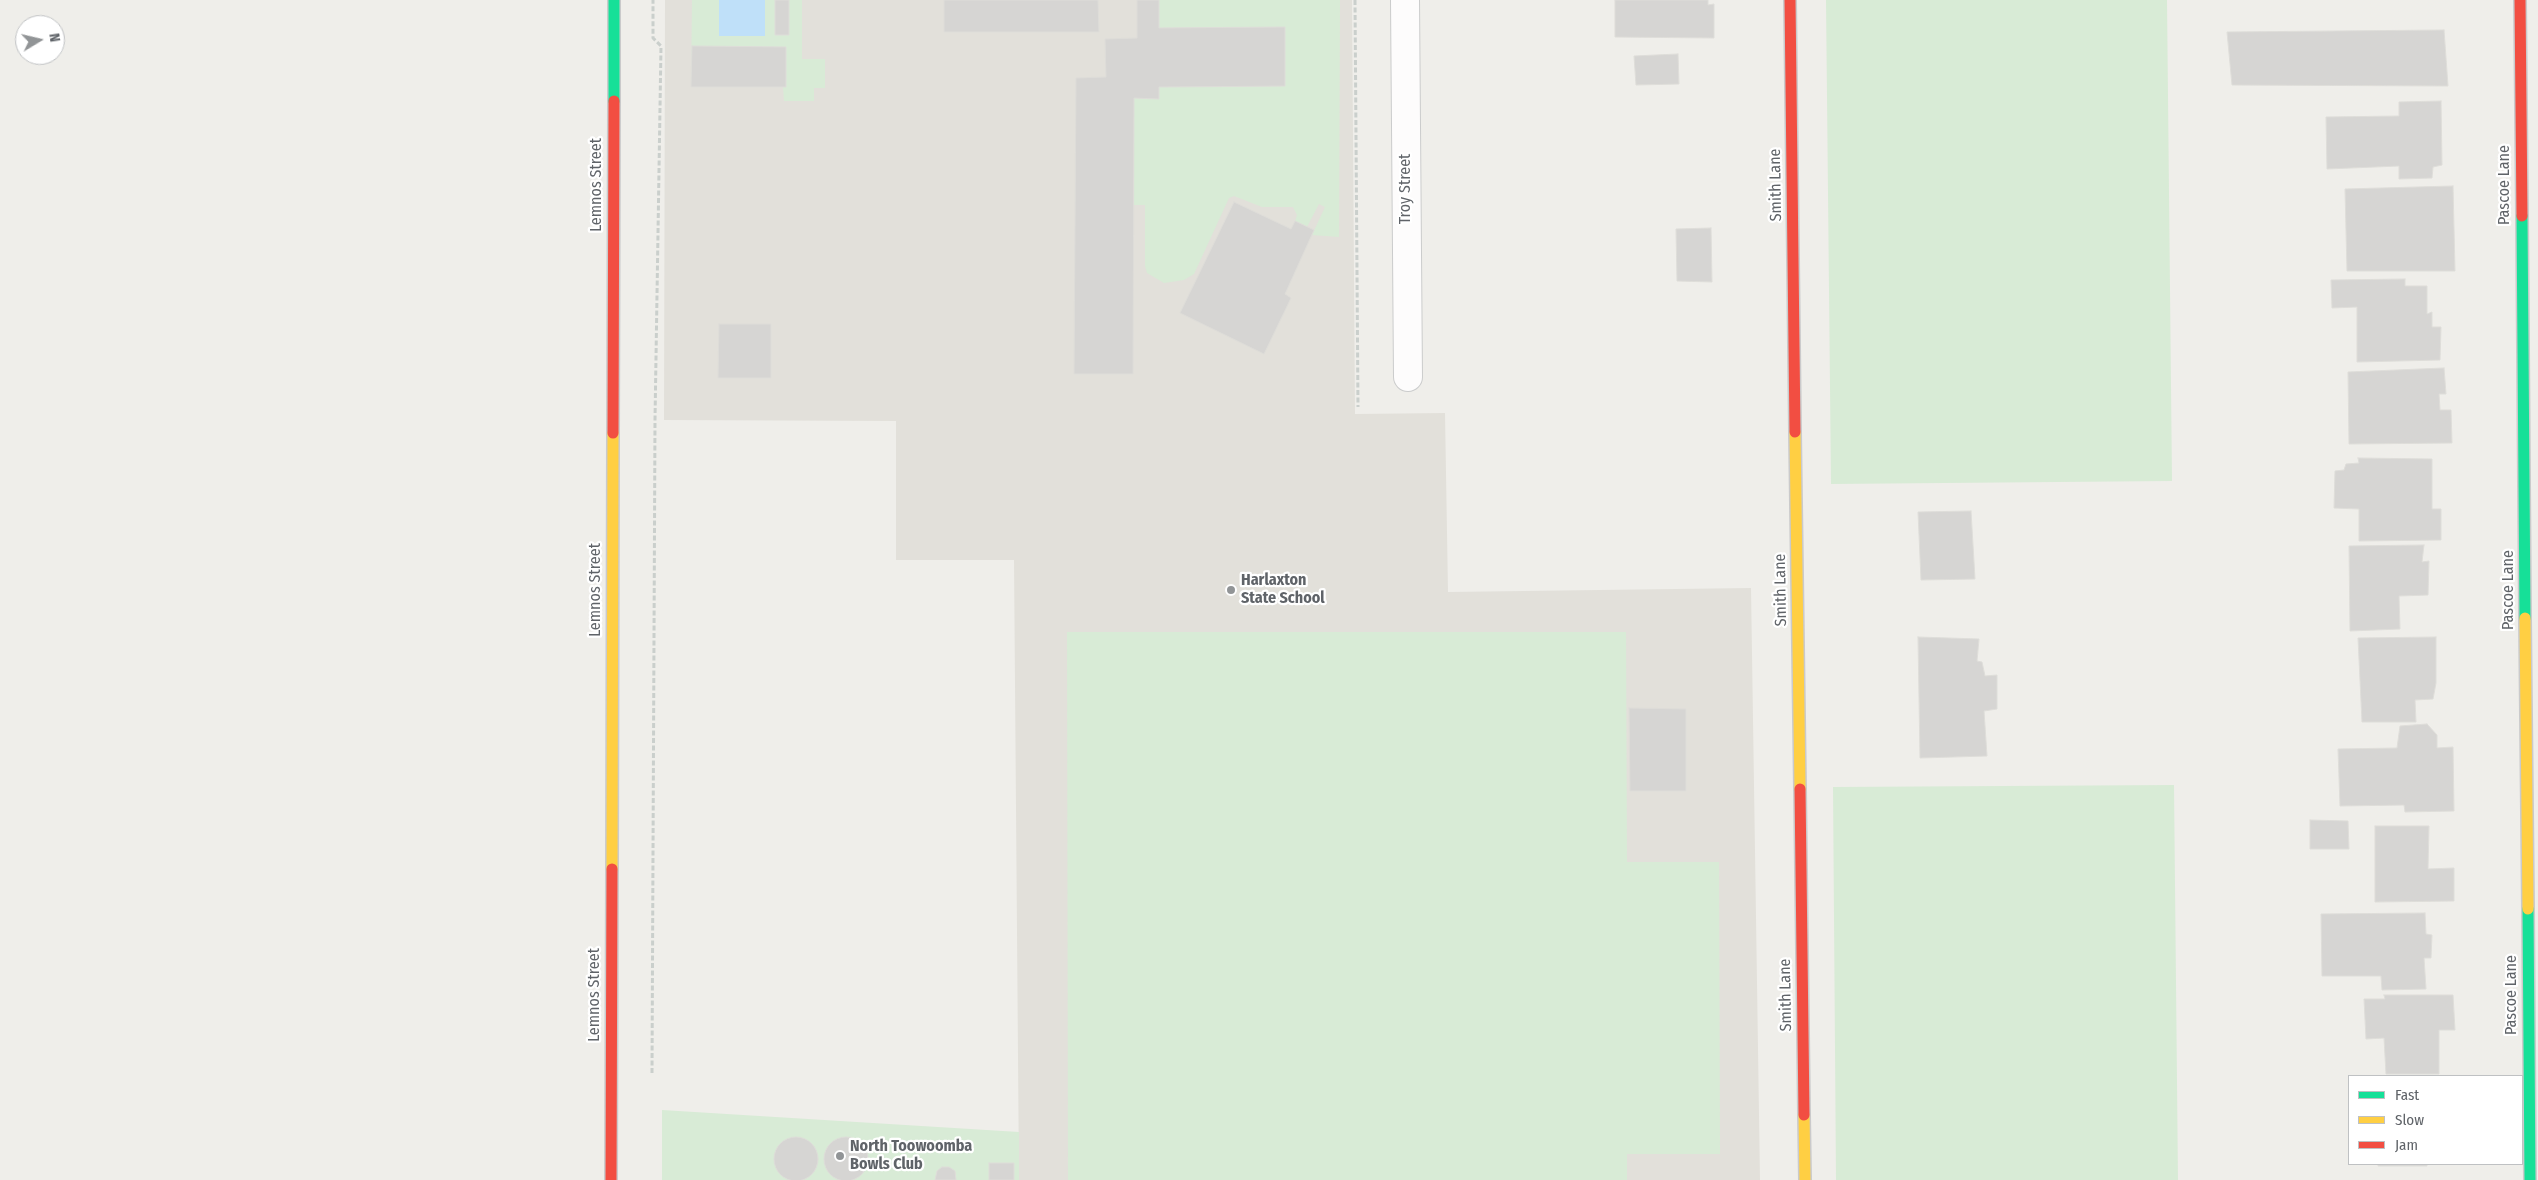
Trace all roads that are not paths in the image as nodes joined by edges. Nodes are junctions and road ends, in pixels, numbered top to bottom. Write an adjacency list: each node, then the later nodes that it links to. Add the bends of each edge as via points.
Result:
1 (614, 0): 6 (street, Lemnos Street)
2 (1405, 0): 5 (street, Troy Street)
3 (1790, 0): 7 (street, Smith Lane)
4 (2520, 0): 8 (street, Pascoe Lane)
5 (1408, 378)
6 (611, 1180)
7 (1805, 1180)
8 (2530, 1180)

